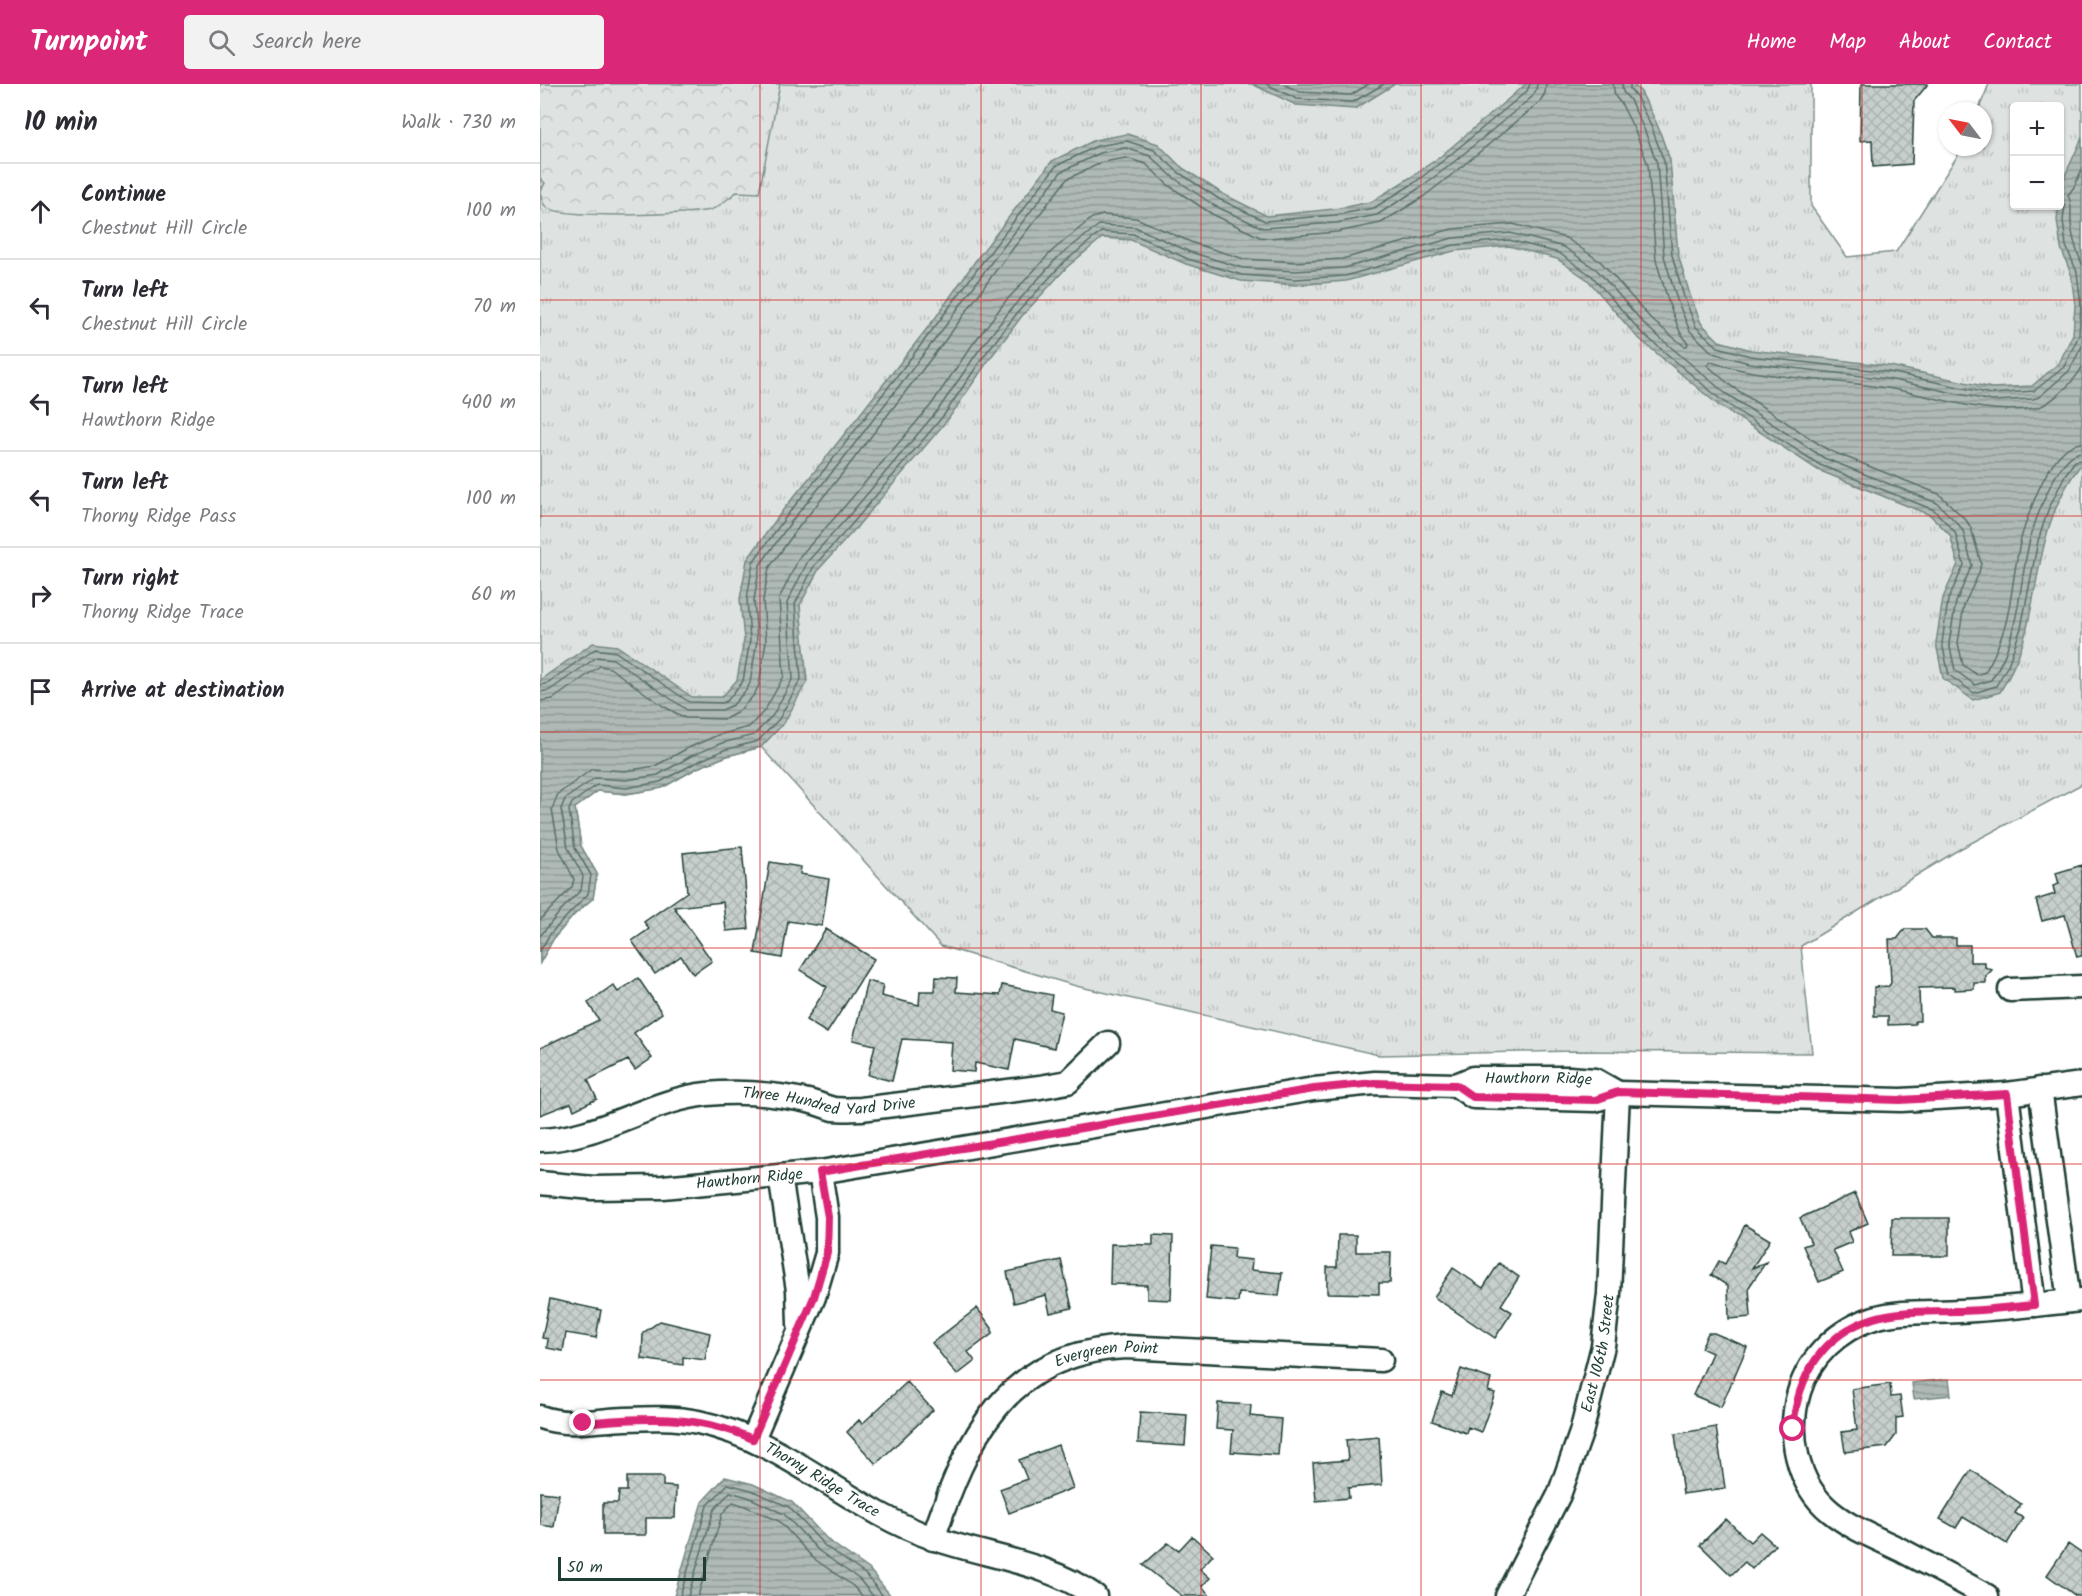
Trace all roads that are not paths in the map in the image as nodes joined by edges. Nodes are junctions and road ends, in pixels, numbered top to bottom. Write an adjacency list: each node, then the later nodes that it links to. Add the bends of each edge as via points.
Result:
1 (2082, 987): 2 (street)
2 (2010, 990)
3 (1108, 1043): 8 (street, Three Hundred Yard Drive, via 1068,1082 1040,1087 844,1109 735,1092 705,1094 652,1107 586,1133)
4 (2082, 1084): 5 (street, Hawthorn Ridge)
5 (2040, 1089): 7 (street, Hawthorn Ridge); 12 (street)
6 (1618, 1092): 7 (street, Hawthorn Ridge, via 1900,1100); 9 (street, Hawthorn Ridge, via 1595,1100 1473,1097 1456,1085 1374,1083 1314,1089); 20 (street, East 106th Street, via 1603,1346 1581,1433 1559,1495)
7 (2007, 1094): 13 (street)
8 (540, 1140)
9 (820, 1172): 10 (street, Hawthorn Ridge); 14 (street, via 828,1217 827,1253)
10 (780, 1176): 11 (street, Hawthorn Ridge, via 663,1187 593,1188); 14 (street, via 798,1290)
11 (540, 1183)
12 (2075, 1301): 13 (street)
13 (2034, 1305): 21 (street, via 1909,1312 1853,1326 1819,1354 1800,1388 1795,1406 1794,1449 1814,1493 1829,1511)
14 (799, 1332): 17 (street)
15 (1381, 1360): 18 (street, Evergreen Point, via 1126,1347 1068,1357 1034,1374 984,1424 964,1458)
16 (540, 1417): 17 (street, Thorny Ridge Trace, via 552,1422 583,1423 672,1418 735,1431)
17 (753, 1439): 18 (street, Thorny Ridge Trace, via 784,1454 878,1514)
18 (933, 1539): 19 (street, Thorny Ridge Trace, via 1042,1570)
19 (1095, 1596)
20 (1508, 1596)
21 (1987, 1596)

